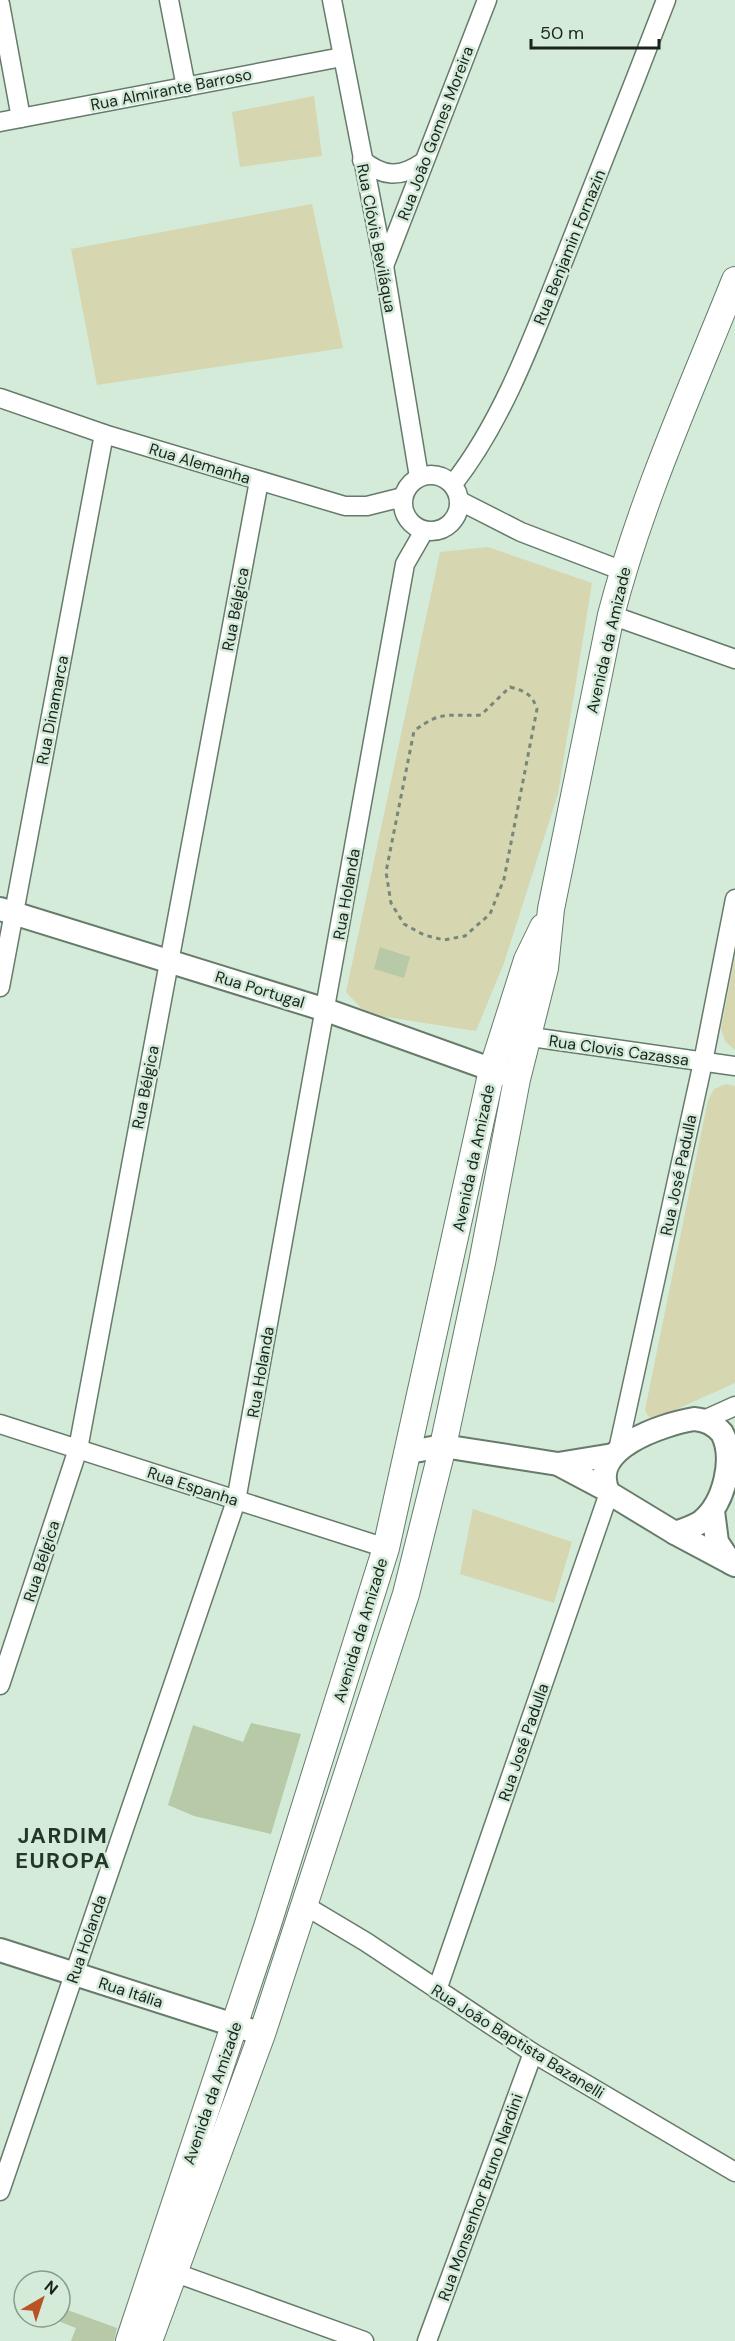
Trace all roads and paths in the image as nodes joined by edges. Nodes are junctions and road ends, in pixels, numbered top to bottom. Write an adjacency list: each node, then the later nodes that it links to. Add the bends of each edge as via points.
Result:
1 (170, 0): 7 (street)
2 (332, 0): 6 (street, Rua Clóvis Beviláqua)
3 (487, 0): 11 (street, Rua João Gomes Moreira)
4 (666, 0): 18 (street, Rua Benjamin Fornazin, via 532,340)
5 (0, 4): 8 (street)
6 (342, 57): 7 (street, Rua Almirante Barroso); 10 (street, Rua Clóvis Beviláqua)
7 (186, 87): 8 (street, Rua Almirante Barroso)
8 (21, 118): 9 (street, Rua Almirante Barroso)
9 (0, 122)
10 (363, 160): 11 (street, via 376,171 392,175 408,172); 12 (street, Rua Clóvis Beviláqua)
11 (422, 163): 12 (street, Rua João Gomes Moreira)
12 (384, 266): 16 (street, Rua Clóvis Beviláqua)
13 (735, 280): 21 (main road, Avenida da Amizade, via 652,485)
14 (0, 398): 15 (street, Rua Alemanha)
15 (104, 434): 17 (street, Rua Alemanha); 27 (street, Rua Dinamarca)
16 (419, 477): 18 (street, via 437,475); 19 (street)
17 (259, 481): 19 (street, Rua Alemanha, via 345,506 366,506); 28 (street, Rua Bélgica)
18 (456, 493): 20 (street, via 453,521 445,528); 21 (street, via 521,532)
19 (403, 497): 20 (street, via 405,514)
20 (424, 531): 30 (street, Rua Holanda, via 405,564)
21 (623, 571): 22 (main road, Avenida da Amizade)
22 (611, 615): 23 (street); 26 (main road, Avenida da Amizade)
23 (735, 659)
24 (531, 737): 24 (path, via 504,879 490,914 465,936 444,940 405,924 391,903 387,872 414,731 431,718 447,713 481,715 510,687 525,691 533,699 537,709)
25 (735, 899): 33 (street, Rua José Padulla)
26 (551, 909): 31 (main road, Avenida da Amizade, via 527,960); 32 (main road, Avenida da Amizade, via 545,968)
27 (7, 911): 28 (street, Rua Portugal); 29 (street, Rua Dinamarca)
28 (169, 960): 30 (street, Rua Portugal); 42 (street, Rua Bélgica)
29 (0, 987)
30 (326, 1010): 35 (street, Rua Portugal); 48 (street, Rua Holanda)
31 (503, 1032): 32 (street, Rua Clovis Cazassa); 35 (main road, Avenida da Amizade)
32 (528, 1038): 33 (street, Rua Clovis Cazassa); 36 (main road, Avenida da Amizade)
33 (703, 1062): 34 (street, Rua Clovis Cazassa); 44 (street, Rua José Padulla)
34 (735, 1066)
35 (492, 1070): 36 (street, Rua Portugal); 43 (main road, Avenida da Amizade)
36 (518, 1079): 41 (main road, Avenida da Amizade)
37 (735, 1406): 38 (street)
38 (704, 1420): 40 (street); 44 (street, via 680,1422 629,1442)
39 (0, 1424): 42 (street, Rua Espanha)
40 (734, 1441): 46 (street)
41 (443, 1446): 43 (street); 45 (street); 53 (main road, Avenida da Amizade)
42 (78, 1449): 48 (street, Rua Espanha); 54 (street, Rua Bélgica)
43 (409, 1452): 51 (main road, Avenida da Amizade)
44 (616, 1452): 45 (street); 47 (street, via 607,1469)
45 (558, 1464): 47 (street)
46 (733, 1477): 49 (street)
47 (608, 1491): 50 (street); 58 (street, Rua José Padulla)
48 (236, 1501): 51 (street, Rua Espanha); 57 (street, Rua Holanda)
49 (712, 1511): 50 (street, via 700,1522); 52 (street, via 717,1542)
50 (675, 1533): 52 (street)
51 (386, 1548): 53 (main road, via 403,1558); 59 (main road, Avenida da Amizade)
52 (733, 1564)
53 (406, 1594): 55 (main road, Avenida da Amizade)
54 (0, 1685)
55 (304, 1905): 58 (street, Rua João Baptista Bazanelli); 60 (main road, Avenida da Amizade)
56 (0, 1950): 57 (street, Rua Itália)
57 (74, 1973): 59 (street, Rua Itália); 63 (street, Rua Holanda)
58 (437, 1990): 61 (street, Rua João Baptista Bazanelli)
59 (235, 2026): 60 (street, Rua Itália); 64 (main road, Avenida da Amizade)
60 (262, 2034): 64 (main road, Avenida da Amizade)
61 (533, 2053): 62 (street, Rua João Baptista Bazanelli); 68 (street, Rua Monsenhor Bruno Nardini)
62 (735, 2172)
63 (0, 2191)
64 (164, 2269): 65 (main road, Avenida da Amizade); 66 (main road, Avenida da Amizade); 67 (street)
65 (129, 2341)
66 (149, 2341)
67 (364, 2341)
68 (427, 2341)

